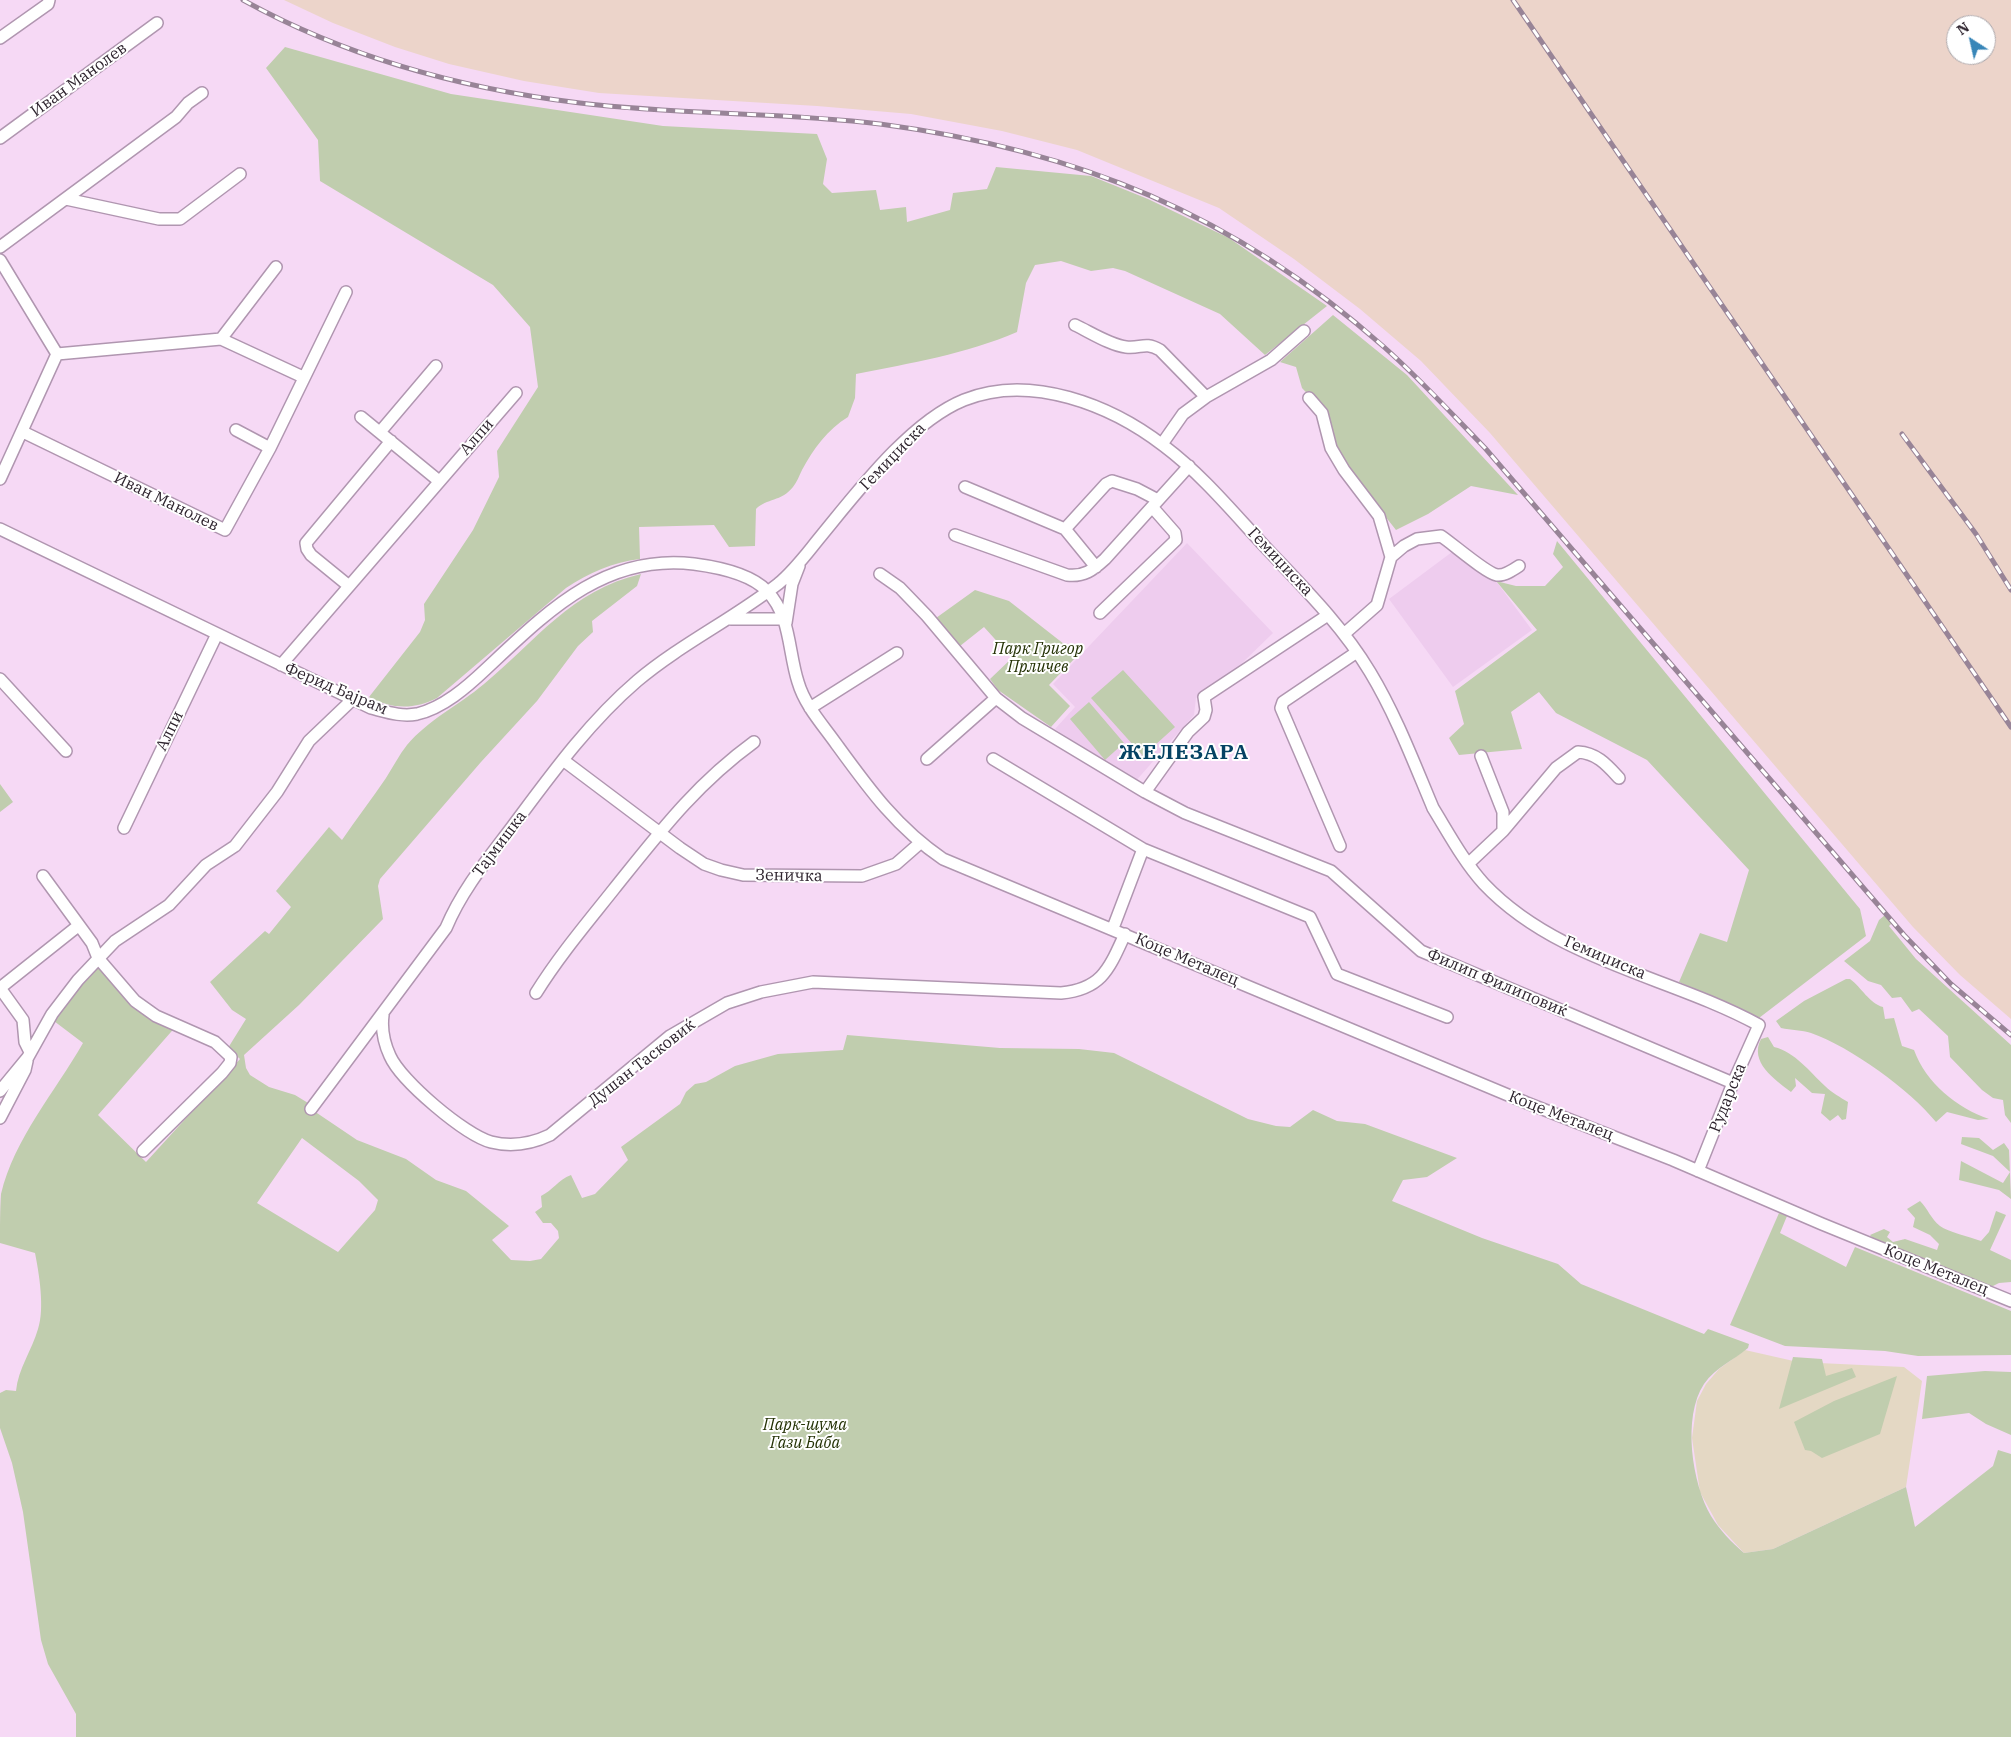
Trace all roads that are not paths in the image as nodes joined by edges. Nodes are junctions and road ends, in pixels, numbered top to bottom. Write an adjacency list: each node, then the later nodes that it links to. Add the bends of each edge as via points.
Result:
1 (49, 0): 3 (street, via 48,4)
2 (157, 23): 5 (street, Иван Манолев)
3 (0, 38)
4 (202, 93): 7 (street, via 176,117)
5 (0, 138)
6 (240, 174): 7 (street, via 180,219 159,219)
7 (66, 200): 8 (street)
8 (0, 247)
9 (0, 260): 15 (street)
10 (276, 267): 14 (street)
11 (346, 292): 17 (street, Иван Манолев)
12 (1075, 325): 19 (street, via 1127,347 1152,345)
13 (1304, 331): 19 (street, via 1271,360)
14 (221, 339): 15 (street); 17 (street)
15 (57, 354): 23 (street)
16 (436, 366): 24 (street)
17 (303, 377): 27 (street, Иван Манолев)
18 (516, 393): 30 (street, Алпи)
19 (1206, 397): 26 (street, via 1183,414)
20 (1309, 398): 36 (street, via 1322,413 1331,448 1344,470 1379,516)
21 (361, 417): 24 (street)
22 (236, 430): 27 (street)
23 (23, 432): 27 (street, Иван Манолев, via 226,530); 29 (street)
24 (380, 432): 25 (street)
25 (391, 441): 30 (street); 41 (street, via 306,543 311,555)
26 (1162, 444): 28 (street, Гемиџиска); 37 (street, Гемиџиска, via 1114,415 1047,392 1002,390 965,400 931,419 911,436 819,538)
27 (270, 448)
28 (1189, 466): 32 (street); 44 (street, Гемиџиска)
29 (0, 479)
30 (439, 481): 41 (street, Алпи)
31 (965, 487): 34 (street)
32 (1155, 504): 34 (street, via 1137,489 1112,481); 39 (street); 43 (street, via 1175,533 1176,540)
33 (0, 529): 47 (street, Ферид Бајрам)
34 (1065, 529): 39 (street)
35 (955, 535): 39 (street, via 1067,575 1080,575)
36 (1391, 558): 38 (street, via 1417,539 1441,536 1497,575); 48 (street, via 1377,605)
37 (799, 565): 42 (street, Гемиџиска); 46 (street, Коце Металец)
38 (1519, 566)
39 (1096, 567)
40 (880, 574): 53 (street, Филип Филиповиќ, via 900,588 927,616)
41 (348, 586): 51 (street, Алпи)
42 (768, 591): 45 (street, Тајмишка); 46 (street, Коце Металец); 54 (street, Ферид Бајрам, via 758,582 694,564 663,563 632,568 599,579 573,593 474,680 428,711 399,715 371,708)
43 (1100, 613)
44 (1328, 615): 48 (street, Гемиџиска); 63 (street, via 1204,697 1204,717 1188,732)
45 (731, 619): 46 (street, Тајмишка); 60 (street, Тајмишка, via 696,639 637,682 601,715)
46 (785, 621): 55 (street, Коце Металец, via 798,683)
47 (217, 634): 51 (street, Ферид Бајрам); 64 (street, Алпи)
48 (1344, 634): 49 (street, Гемиџиска)
49 (1358, 652): 68 (street, via 1283,702 1281,708); 70 (street, Гемиџиска, via 1383,697 1434,808)
50 (897, 653): 55 (street)
51 (281, 665): 54 (street, Ферид Бајрам)
52 (0, 680): 57 (street)
53 (996, 698): 59 (street); 63 (street, Филип Филиповиќ, via 1022,718)
54 (353, 699): 75 (street, via 309,740 276,792 235,846 206,865 169,905 115,942)
55 (810, 708): 67 (street, Коце Металец, via 871,792)
56 (754, 742): 66 (street, via 718,769)
57 (66, 751)
58 (1482, 756): 65 (street, via 1503,812)
59 (927, 759)
60 (563, 760): 66 (street, Зеничка); 78 (street, Тајмишка, via 460,897 446,928)
61 (993, 760): 69 (street)
62 (1619, 778): 65 (street, via 1601,759 1578,752 1556,768)
63 (1145, 792): 82 (street, Филип Филиповиќ, via 1186,813 1330,871 1421,952)
64 (124, 828)
65 (1502, 831): 70 (street)
66 (660, 832): 67 (street, Зеничка, via 704,864 743,875 862,876 896,864); 77 (street)
67 (920, 843): 73 (street, Коце Металец, via 943,858)
68 (1340, 846)
69 (1143, 849): 73 (street); 79 (street, via 1310,917 1337,974)
70 (1468, 864): 80 (street, Гемиџиска, via 1507,906 1565,944)
71 (43, 876): 72 (street)
72 (78, 926): 75 (street, via 92,943); 76 (street)
73 (1113, 928): 74 (street, Коце Металец)
74 (1126, 934): 78 (street, Душан Тасковиќ, via 1102,976 1079,991 1053,993 813,982 727,1002 670,1036 550,1135 519,1144 482,1139 413,1086 390,1058 382,1027); 87 (street, Коце Металец, via 1526,1103)
75 (98, 958): 81 (street, via 63,999); 86 (street, via 142,1008 215,1042 231,1057 222,1073)
76 (0, 988): 81 (street, via 22,1020)
77 (536, 993)
78 (383, 1014): 84 (street, Тајмишка)
79 (1447, 1017)
80 (1760, 1025): 82 (street, Рударска)
81 (29, 1054): 83 (street); 85 (street, via 25,1070)
82 (1733, 1083): 87 (street, Рударска)
83 (0, 1091)
84 (311, 1109)
85 (0, 1118)
86 (143, 1151)
87 (1698, 1171): 88 (street, Коце Металец)
88 (2011, 1301)

